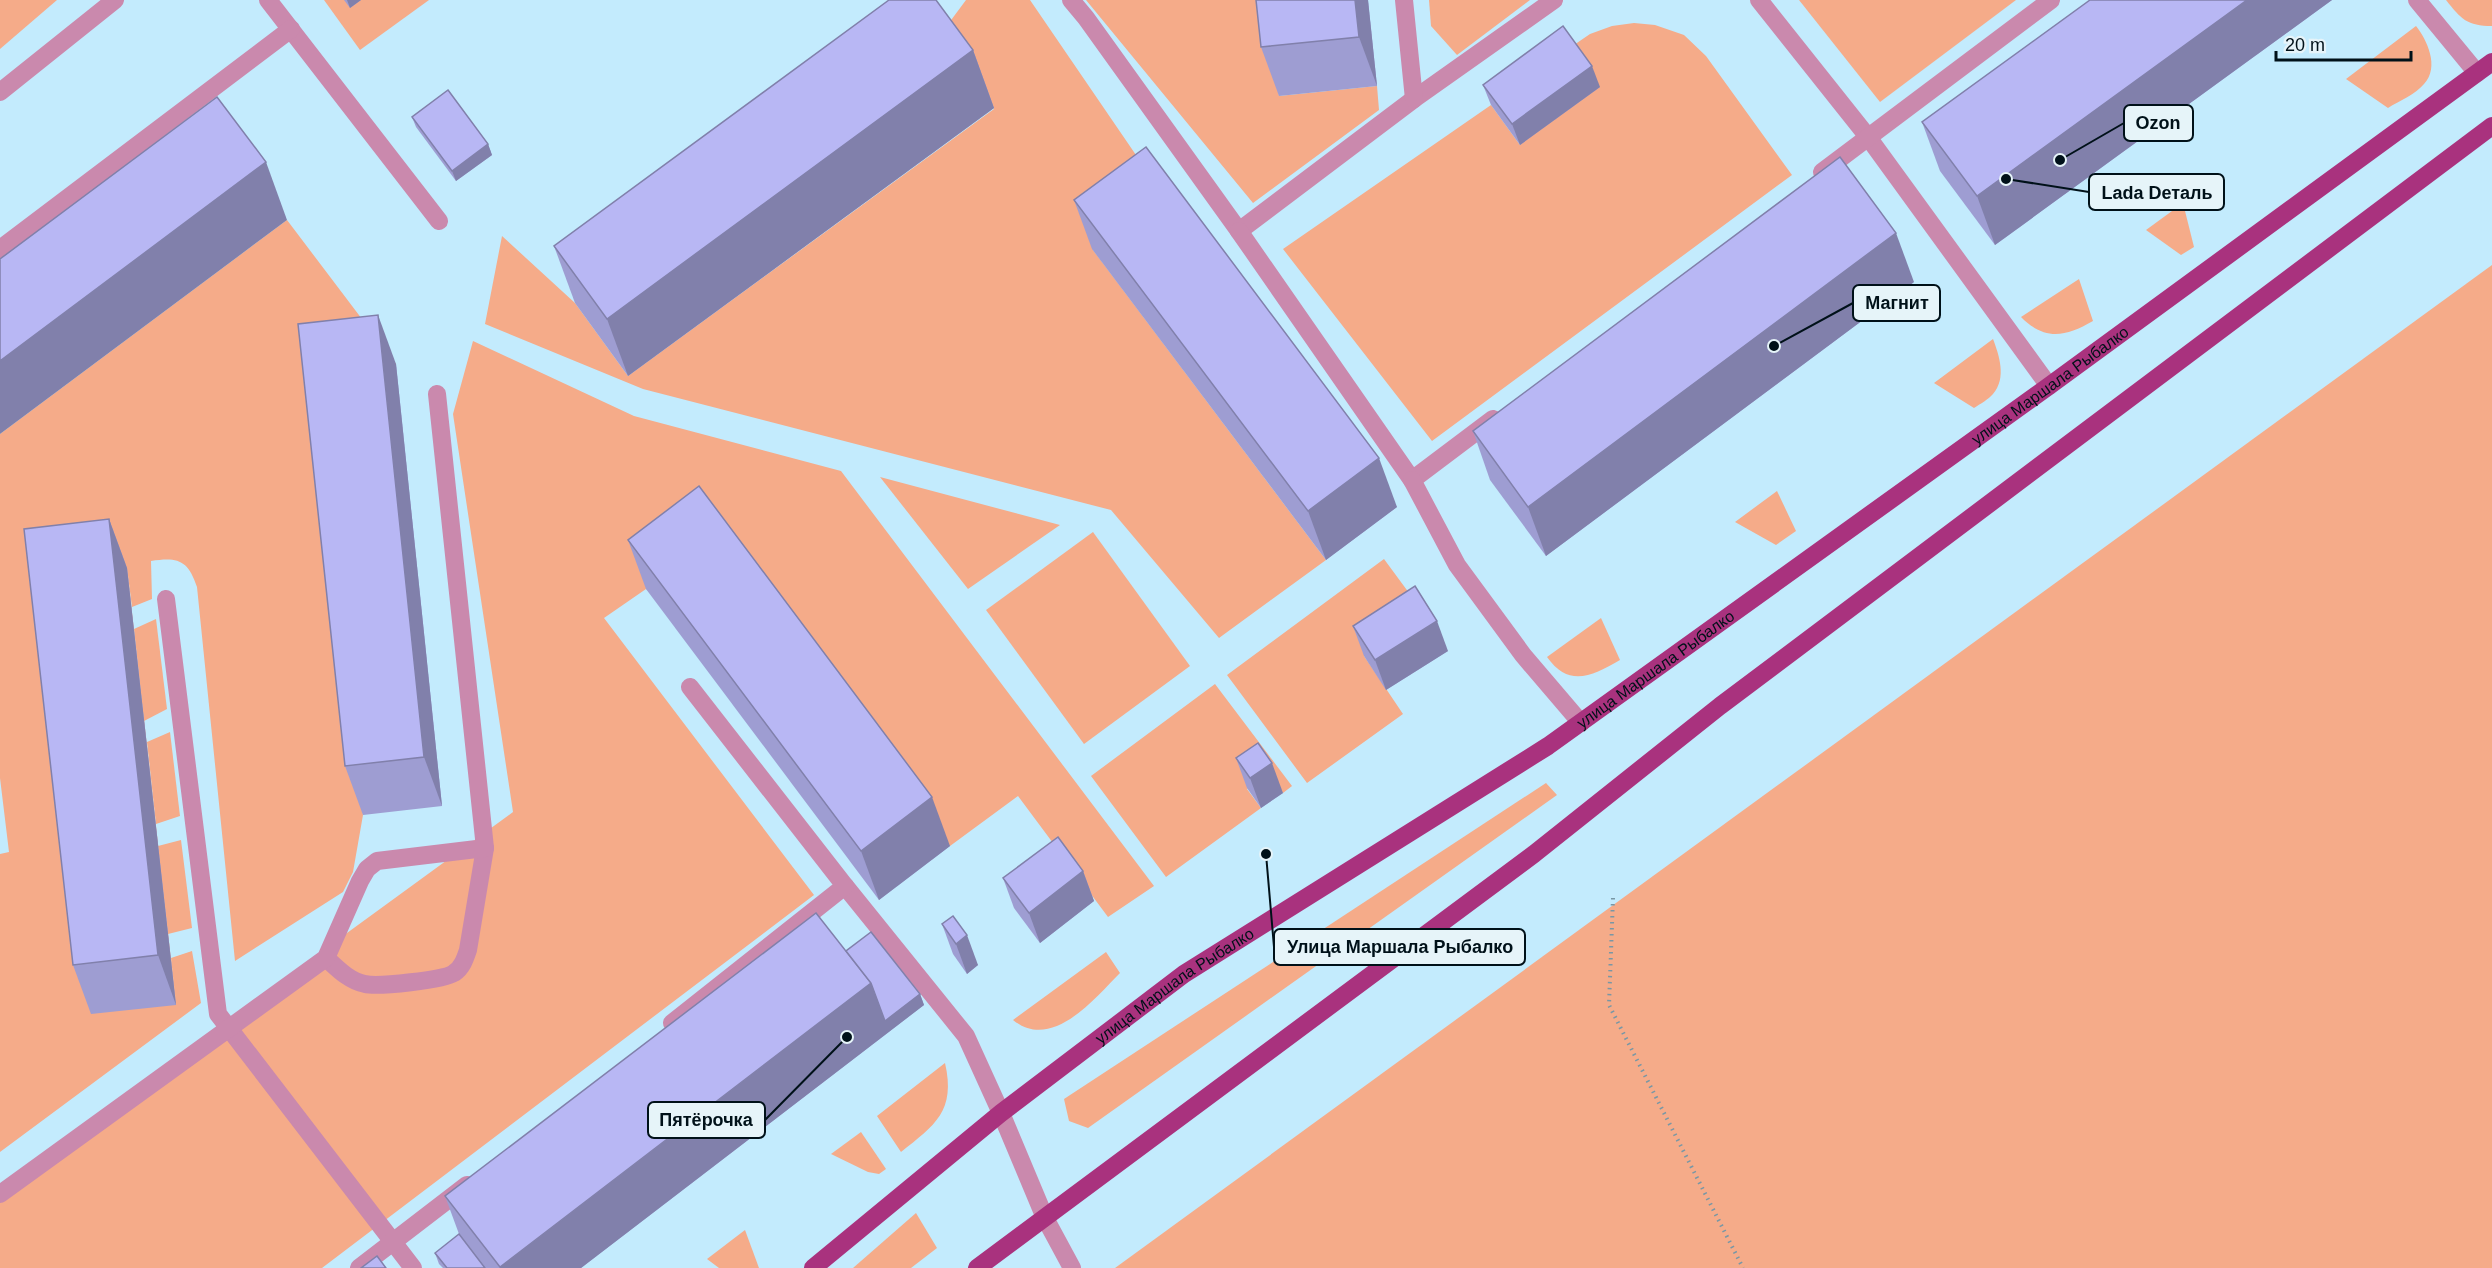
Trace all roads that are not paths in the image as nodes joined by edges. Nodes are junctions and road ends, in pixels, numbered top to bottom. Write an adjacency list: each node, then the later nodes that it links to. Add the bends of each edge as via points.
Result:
1 (115, 0): 12 (street)
2 (268, 0): 9 (street)
3 (1071, 0): 18 (street)
4 (1404, 0): 13 (street)
5 (1554, 0): 13 (street)
6 (1759, 0): 15 (street)
7 (2051, 0): 15 (street)
8 (2418, 0): 11 (street)
9 (291, 29): 17 (street); 19 (street)
10 (2492, 62): 11 (main road, улица Маршала Рыбалко)
11 (2477, 73): 20 (main road, улица Маршала Рыбалко)
12 (0, 92)
13 (1414, 99): 18 (street)
14 (2492, 126): 35 (main road, via 1720,706 1534,854)
15 (1868, 137): 16 (street); 20 (street)
16 (1811, 180)
17 (438, 221)
18 (1239, 231): 23 (street)
19 (0, 249)
20 (2049, 386): 26 (main road, улица Маршала Рыбалко)
21 (437, 394): 27 (street)
22 (1507, 409): 23 (street)
23 (1412, 480): 26 (street, via 1457,565 1523,655)
24 (166, 599): 30 (street, via 218,1014)
25 (690, 687): 28 (street)
26 (1581, 723): 32 (main road, улица Маршала Рыбалко, via 1184,974)
27 (485, 848): 29 (street, via 377,861 360,881); 29 (street, via 468,950 463,964 453,974 364,984)
28 (845, 886): 31 (street); 32 (street, via 966,1036)
29 (326, 958): 30 (street)
30 (229, 1028): 34 (street); 36 (street)
31 (657, 1035)
32 (1001, 1113): 35 (street); 39 (main road, улица Маршала Рыбалко)
33 (478, 1176): 36 (street)
34 (0, 1194)
35 (1045, 1218): 40 (main road); 41 (street)
36 (394, 1242): 37 (street); 38 (street)
37 (359, 1268)
38 (413, 1268)
39 (813, 1268)
40 (977, 1268)
41 (1072, 1268)

